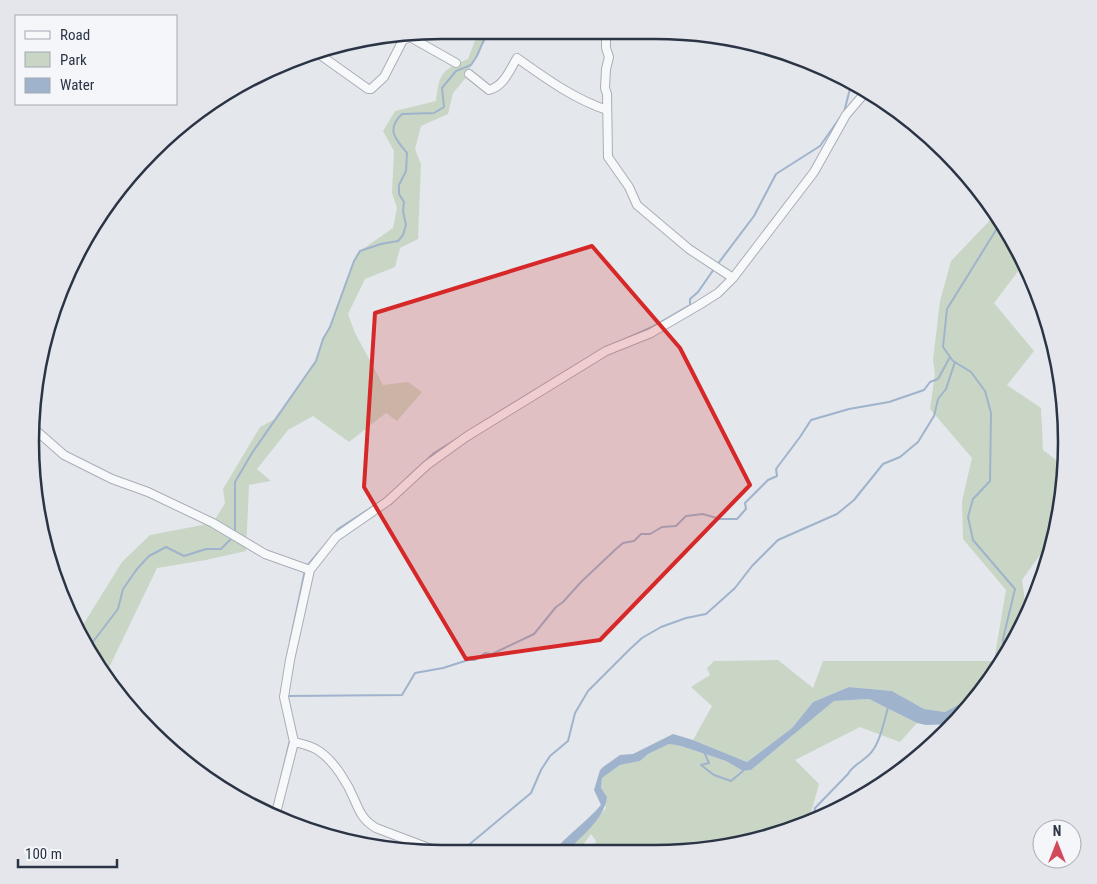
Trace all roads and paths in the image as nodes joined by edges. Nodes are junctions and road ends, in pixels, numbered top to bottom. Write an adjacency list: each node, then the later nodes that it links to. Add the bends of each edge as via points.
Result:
1 (606, 39): 8 (street, via 609,57 605,88)
2 (415, 40): 5 (street)
3 (402, 41): 4 (street, via 384,77 371,89)
4 (323, 57)
5 (456, 63)
6 (469, 74): 8 (street, via 489,90 496,88 517,58 560,88)
7 (862, 96): 9 (street, via 846,115 814,172)
8 (607, 110): 9 (street, via 608,157 629,187 637,206 689,249)
9 (733, 278): 11 (street, via 718,293 650,333 606,351 466,437 427,465 388,501 336,537)
10 (39, 434): 11 (street, via 64,456 213,523 265,554)
11 (310, 570): 12 (street, via 284,697)
12 (294, 742): 13 (street); 14 (street, via 320,752 333,766 368,824)
13 (277, 810)
14 (418, 844)

